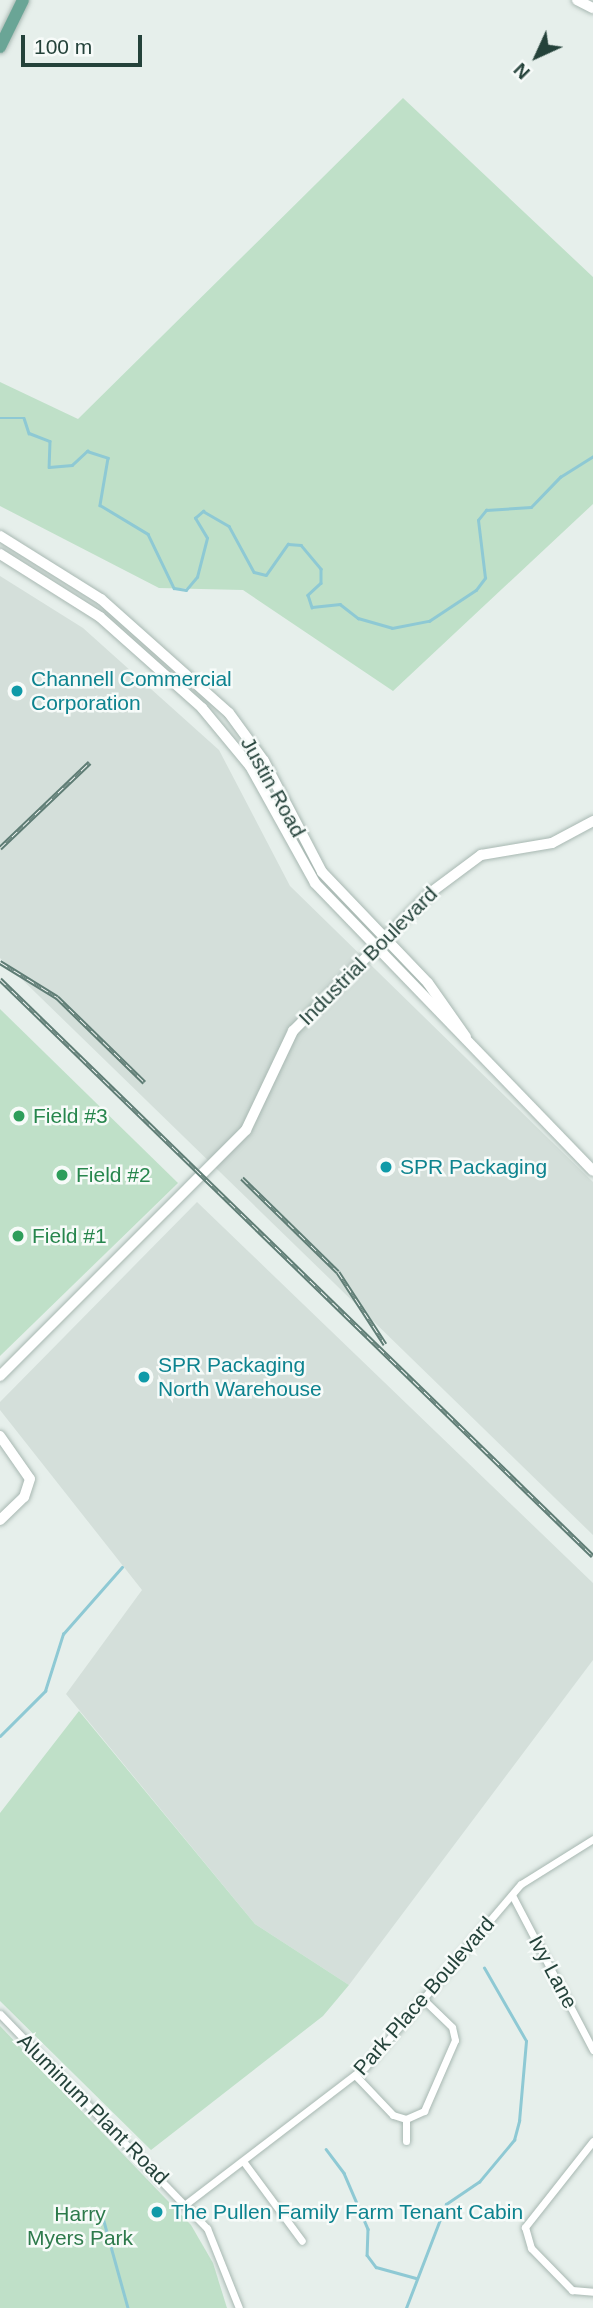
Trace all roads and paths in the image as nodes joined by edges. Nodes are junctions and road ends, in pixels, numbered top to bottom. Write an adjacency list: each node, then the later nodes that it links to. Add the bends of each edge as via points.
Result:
1 (23, 0): 4 (main road)
2 (577, 0): 3 (street)
3 (593, 8)
4 (0, 47)
5 (0, 536): 8 (street, Justin Road, via 100,599 229,713 264,761)
6 (0, 554): 9 (street, Justin Road, via 100,617 202,708 250,766)
7 (593, 821): 10 (street, Industrial Boulevard, via 552,843 481,855)
8 (298, 830): 9 (street); 10 (street, Justin Road, via 322,872)
9 (285, 836): 11 (street, Justin Road, via 315,884)
10 (386, 939): 11 (street, Industrial Boulevard); 12 (street, Justin Road, via 428,983)
11 (376, 949): 12 (street, Justin Road); 14 (street, Industrial Boulevard, via 293,1031 246,1130)
12 (475, 1051): 13 (street, Justin Road)
13 (593, 1171)
14 (0, 1376)
15 (0, 1436): 16 (street, via 30,1479 24,1497)
16 (0, 1520)
17 (593, 1839): 18 (street, Park Place Boulevard, via 550,1861)
18 (512, 1895): 19 (street, Park Place Boulevard); 21 (street, Ivy Lane)
19 (423, 1999): 22 (street, Park Place Boulevard); 23 (street, via 452,2027 455,2040 428,2107)
20 (0, 2014): 27 (street, Aluminum Plant Road)
21 (593, 2050)
22 (355, 2076): 23 (street, via 387,2110); 26 (street, Park Place Boulevard)
23 (406, 2119): 24 (street)
24 (406, 2141)
25 (593, 2141): 29 (street, via 525,2227 531,2248 572,2290)
26 (243, 2161): 27 (street, Park Place Boulevard); 28 (street)
27 (187, 2203): 30 (street, Aluminum Plant Road, via 222,2254)
28 (302, 2241)
29 (593, 2292)
30 (239, 2308)

